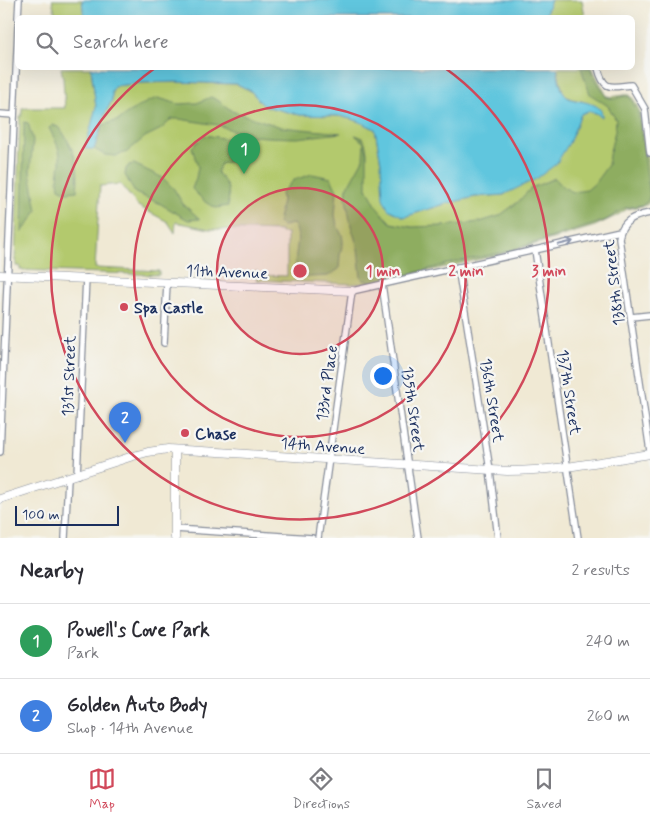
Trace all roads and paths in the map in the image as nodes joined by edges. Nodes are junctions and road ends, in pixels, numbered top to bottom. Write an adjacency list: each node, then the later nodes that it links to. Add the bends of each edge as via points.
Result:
1 (18, 0): 2 (street)
2 (18, 15)
3 (16, 70): 6 (street)
4 (598, 70): 7 (street, via 604,84 611,87 631,85 644,109)
5 (0, 114): 6 (street)
6 (14, 114): 13 (street)
7 (649, 133): 8 (street)
8 (650, 153)
9 (650, 213): 10 (street, 11th Avenue, via 631,219)
10 (620, 231): 11 (street, 11th Avenue, one-way to 10); 19 (street, 138th Street)
11 (535, 250): 12 (street, 11th Avenue); 26 (street, 137th Street)
12 (458, 267): 16 (street, 11th Avenue); 27 (street, 136th Street)
13 (4, 275): 14 (street, 11th Avenue); 22 (street)
14 (86, 278): 15 (street, 11th Avenue); 28 (street, 131st Street)
15 (167, 282): 17 (street, 11th Avenue); 20 (street)
16 (382, 284): 17 (street, 11th Avenue); 25 (street, 135th Street)
17 (352, 291): 24 (street, 133rd Place)
18 (650, 314): 19 (street)
19 (631, 317): 23 (street, 138th Street)
20 (164, 343)
21 (175, 450): 24 (street, 14th Avenue); 28 (street, 14th Avenue, via 148,452); 31 (street)
22 (0, 452)
23 (650, 453): 26 (street, 14th Avenue)
24 (329, 459): 25 (street, 14th Avenue); 35 (street, 133rd Place)
25 (408, 465): 27 (street, 14th Avenue); 36 (street, 135th Street)
26 (568, 467): 27 (street, 14th Avenue, via 533,471); 38 (street, 137th Street)
27 (490, 470): 37 (street, 136th Street)
28 (77, 475): 29 (street, 14th Avenue)
29 (68, 478): 30 (street, 14th Avenue); 32 (street)
30 (0, 499)
31 (175, 529): 33 (street); 34 (street)
32 (66, 538)
33 (175, 538)
34 (312, 538)
35 (318, 538)
36 (418, 538)
37 (498, 538)
38 (578, 538)

